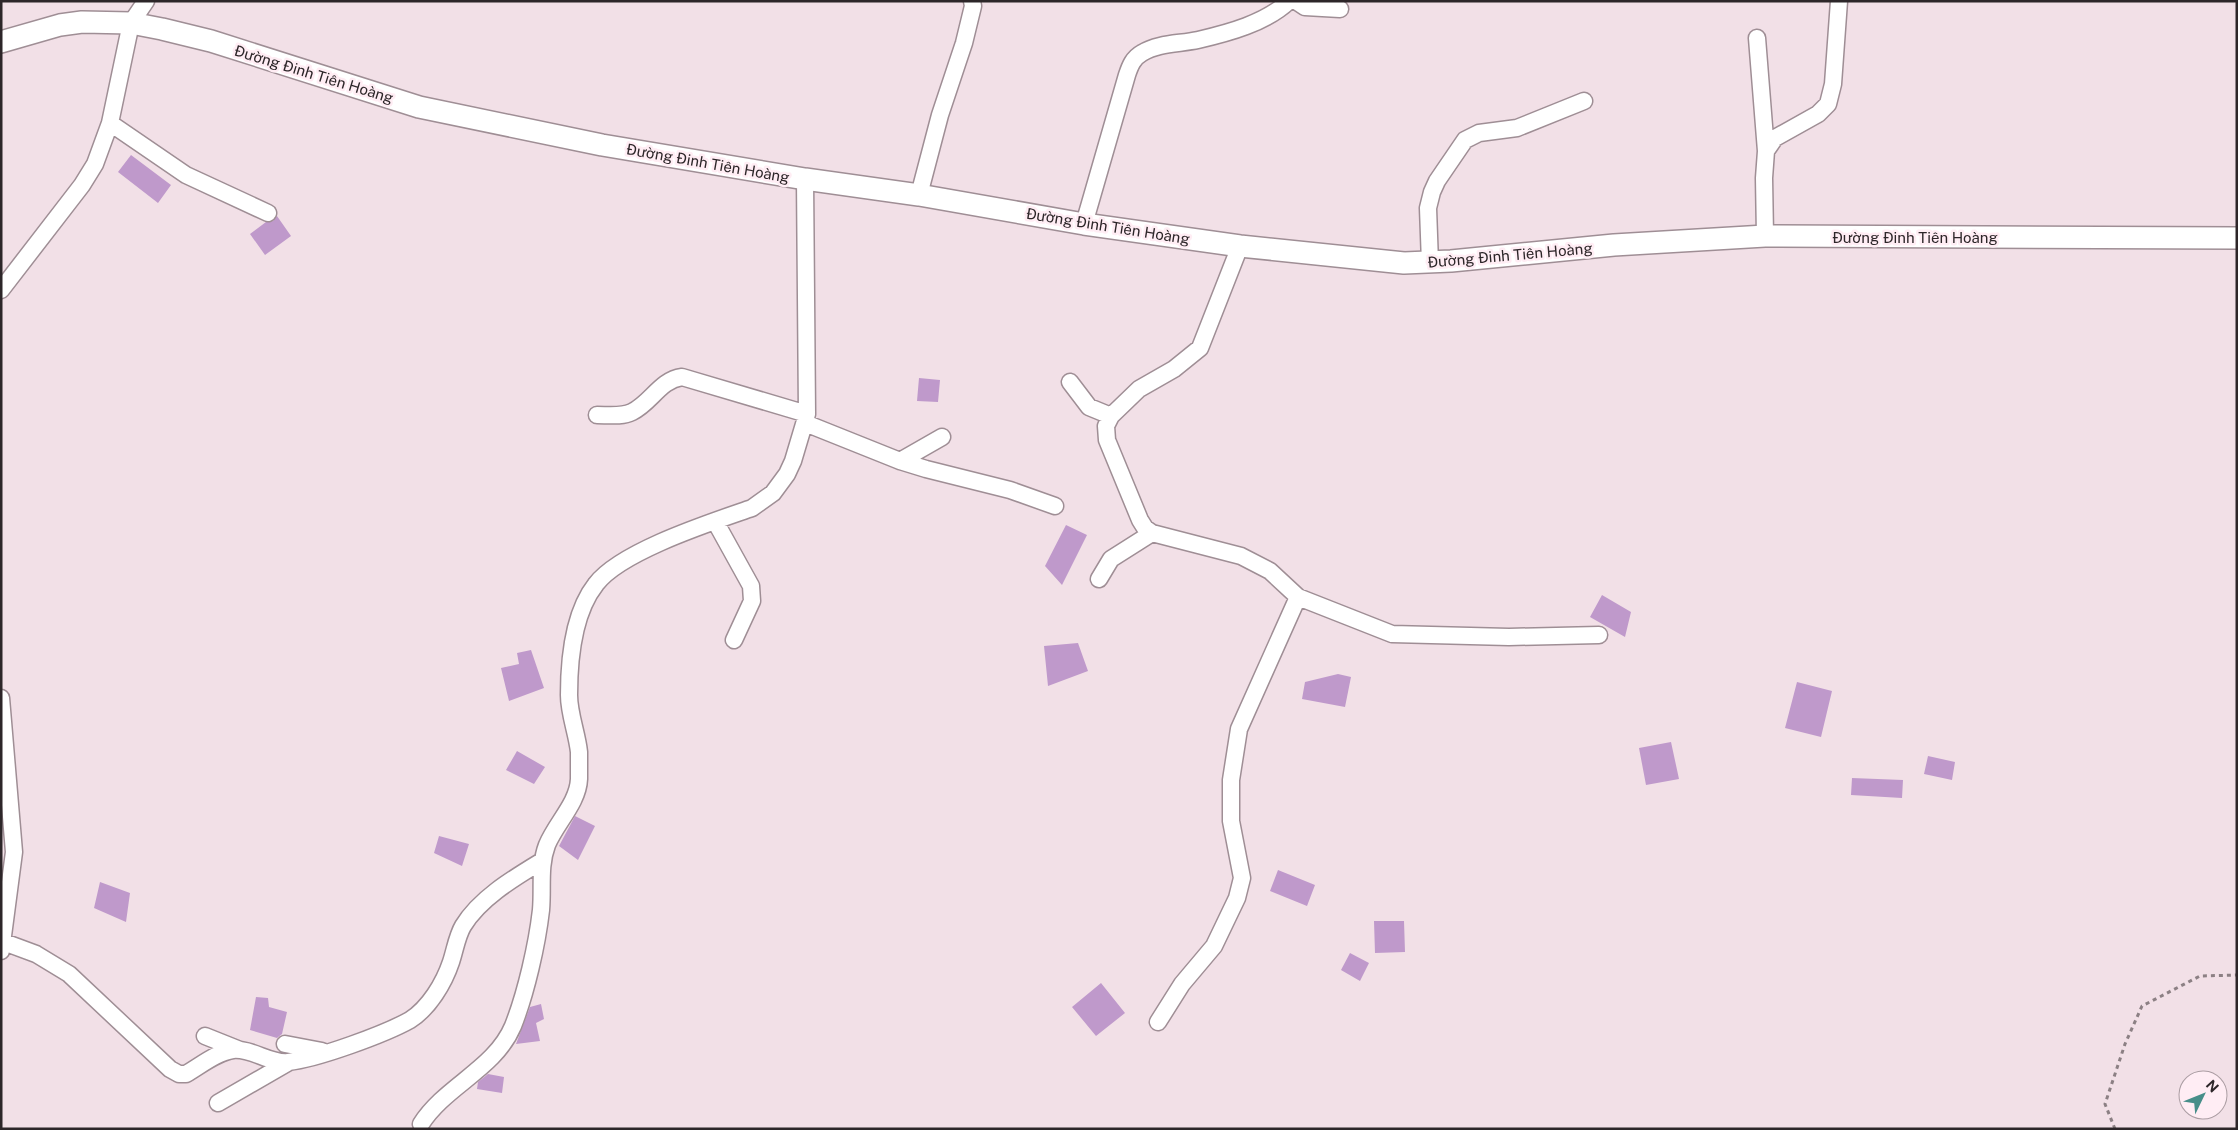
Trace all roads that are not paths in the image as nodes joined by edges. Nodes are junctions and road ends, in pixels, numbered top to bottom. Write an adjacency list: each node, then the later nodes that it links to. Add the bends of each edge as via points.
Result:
1 (146, 1): 7 (street)
2 (972, 1): 14 (street, via 964,43 940,115)
3 (1289, 1): 16 (street, via 1257,21 1197,40 1161,46 1138,56 1127,75)
4 (1296, 1): 6 (street, via 1305,7)
5 (1839, 1): 12 (street, via 1833,84 1828,104 1818,114 1775,138)
6 (1340, 9)
7 (132, 24): 9 (main road, Đường Đinh Tiên Hoàng, via 82,22); 11 (street); 13 (main road, Đường Đinh Tiên Hoàng, via 211,41 419,107 602,145)
8 (1757, 38): 12 (street)
9 (1, 42)
10 (1584, 101): 20 (street, via 1517,128 1479,132 1465,140 1432,192 1428,208)
11 (110, 123): 15 (street, via 186,175); 21 (street, via 95,164 82,185)
12 (1766, 151): 17 (street)
13 (805, 179): 14 (main road, Đường Đinh Tiên Hoàng); 25 (street)
14 (919, 195): 16 (main road, Đường Đinh Tiên Hoàng)
15 (268, 213)
16 (1084, 224): 19 (main road, Đường Đinh Tiên Hoàng)
17 (1765, 236): 18 (main road, Đường Đinh Tiên Hoàng); 20 (main road, Đường Đinh Tiên Hoàng, via 1614,245)
18 (2237, 238)
19 (1240, 246): 20 (main road, Đường Đinh Tiên Hoàng); 24 (street, via 1200,348 1174,369 1139,389)
20 (1430, 263)
21 (1, 290)
22 (1070, 382): 24 (street, via 1089,406)
23 (597, 415): 25 (street, via 632,412 667,382 682,377)
24 (1111, 416): 30 (street, via 1106,426 1107,440 1140,520)
25 (806, 418): 27 (street); 29 (street, via 793,461 773,493 752,508)
26 (942, 437): 27 (street)
27 (900, 460): 28 (street, via 1010,490)
28 (1055, 506)
29 (715, 521): 34 (street, via 751,586 752,601); 36 (street, via 626,561 597,582 588,597 570,658 569,698 579,752 579,782)
30 (1152, 532): 31 (street, via 1111,559); 32 (street, via 1241,556 1270,571)
31 (1099, 579)
32 (1298, 597): 33 (street, via 1392,634); 38 (street, via 1239,729 1231,780 1231,821 1242,878 1237,898 1214,946 1182,984)
33 (1599, 635)
34 (734, 640)
35 (1, 698): 37 (street, via 14,852)
36 (542, 861): 42 (street, via 493,894 469,918 461,930 447,973 420,1013 400,1026); 45 (street, via 540,921 523,997 512,1029 469,1079 436,1104)
37 (2, 944): 41 (street, via 36,954 69,974 175,1073 186,1074 225,1052)
38 (1158, 1022)
39 (205, 1036): 41 (street)
40 (285, 1044): 42 (street)
41 (240, 1050): 43 (street)
42 (326, 1052): 43 (street)
43 (289, 1062): 44 (street)
44 (218, 1103)
45 (421, 1124)

